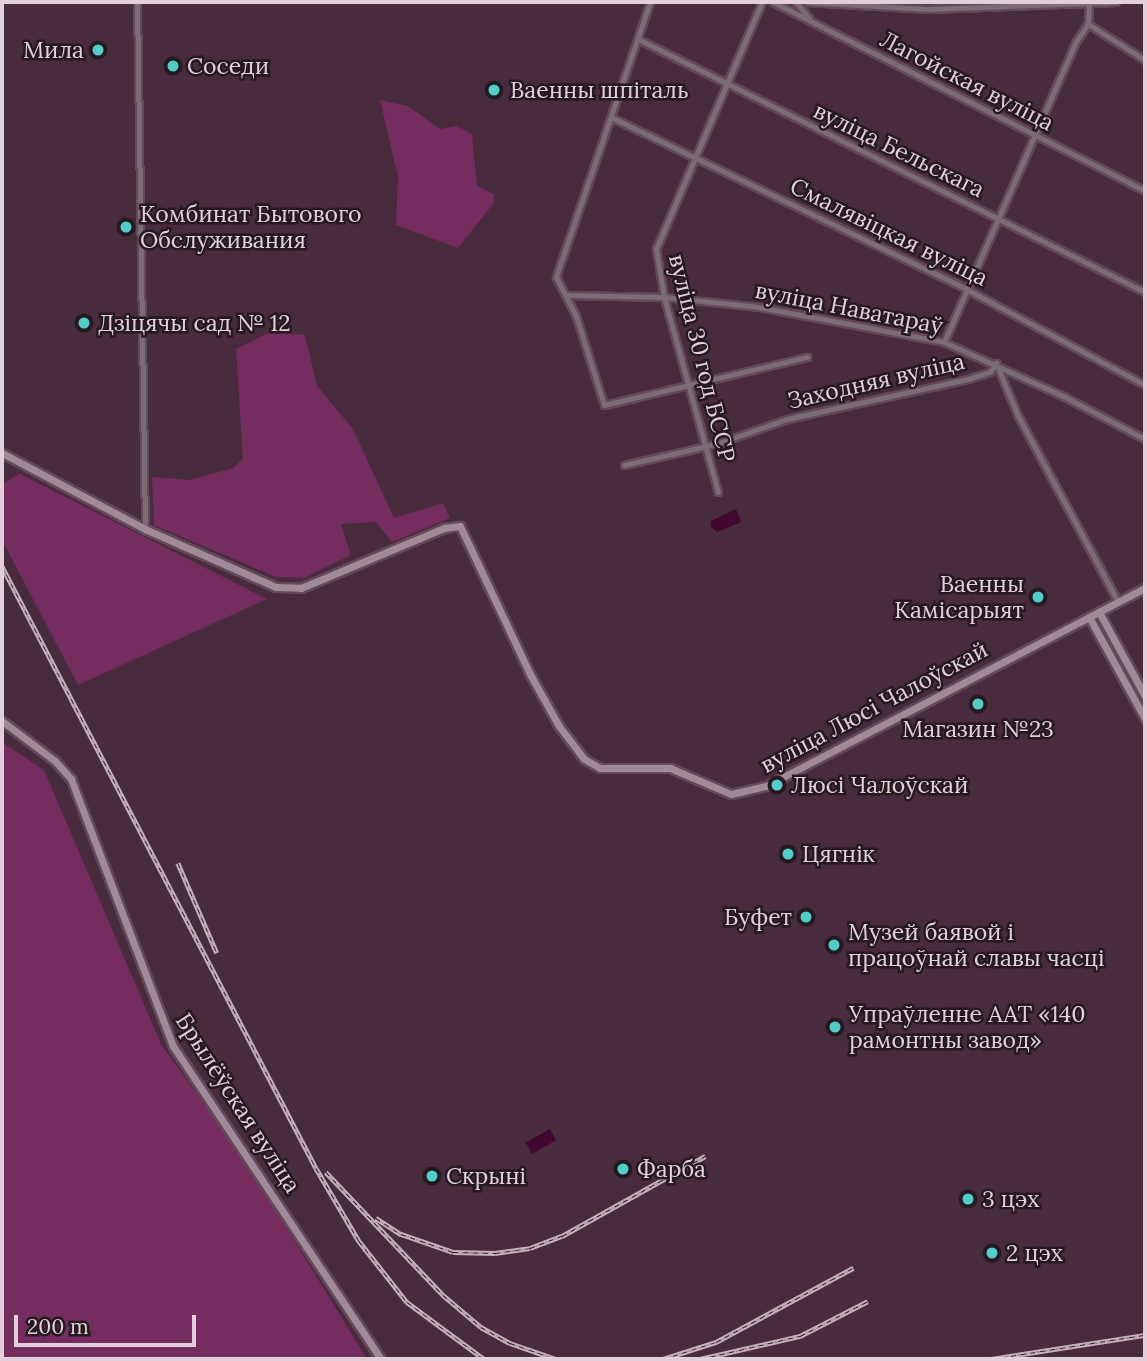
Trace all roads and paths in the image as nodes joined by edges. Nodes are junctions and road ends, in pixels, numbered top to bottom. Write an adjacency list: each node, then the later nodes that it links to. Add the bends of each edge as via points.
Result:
1 (137, 2): 33 (street)
2 (650, 2): 11 (street)
3 (762, 2): 13 (street, вуліца 30 год БССР)
4 (773, 2): 9 (street, Лагойская вуліца)
5 (796, 2): 9 (street)
6 (807, 2): 8 (street, via 928,9)
7 (1116, 2): 8 (street)
8 (1089, 3): 10 (street)
9 (811, 21): 15 (street, Лагойская вуліца)
10 (1088, 24): 12 (street); 15 (street)
11 (638, 39): 13 (street, вуліца Бельскага); 14 (street)
12 (1145, 60)
13 (725, 82): 16 (street, вуліца 30 год БССР); 18 (street, вуліца Бельскага)
14 (613, 118): 16 (street, Смалявіцкая вуліца); 21 (street, via 556,277)
15 (1035, 134): 17 (street, Лагойская вуліца); 18 (street)
16 (693, 156): 19 (street, Смалявіцкая вуліца); 22 (street, вуліца 30 год БССР, via 656,249)
17 (1145, 191)
18 (998, 217): 19 (street); 20 (street, вуліца Бельскага)
19 (966, 289): 23 (street); 27 (street, Смалявіцкая вуліца)
20 (1145, 292)
21 (566, 295): 22 (street, вуліца Наватараў); 26 (street, via 604,405)
22 (664, 297): 23 (street, вуліца Наватараў, via 759,307); 26 (street, вуліца 30 год БССР)
23 (944, 342): 25 (street, вуліца Наватараў)
24 (807, 357): 26 (street)
25 (996, 363): 28 (street, вуліца Наватараў); 29 (street, Заходняя вуліца, via 990,372 968,379 787,419); 35 (street, Заходняя вуліца, via 1018,416)
26 (688, 384): 29 (street, вуліца 30 год БССР)
27 (1145, 386)
28 (1145, 439)
29 (706, 444): 31 (street, Заходняя вуліца); 32 (street, вуліца 30 год БССР)
30 (2, 453): 33 (street)
31 (624, 465)
32 (718, 492)
33 (145, 529): 37 (street, вуліца Люсі Чалоўскай, via 276,587 301,588 444,528 460,526 536,686 584,759 600,768 670,768 731,794 766,786)
34 (1145, 588): 35 (street, вуліца Люсі Чалоўскай)
35 (1118, 602): 36 (street, вуліца Люсі Чалоўскай)
36 (1099, 612): 37 (street, вуліца Люсі Чалоўскай); 38 (street)
37 (1089, 617): 39 (street)
38 (1145, 696)
39 (1145, 719)
40 (2, 721): 41 (street, Брылёўская вуліца, via 71,779 173,1046)
41 (381, 1359)

